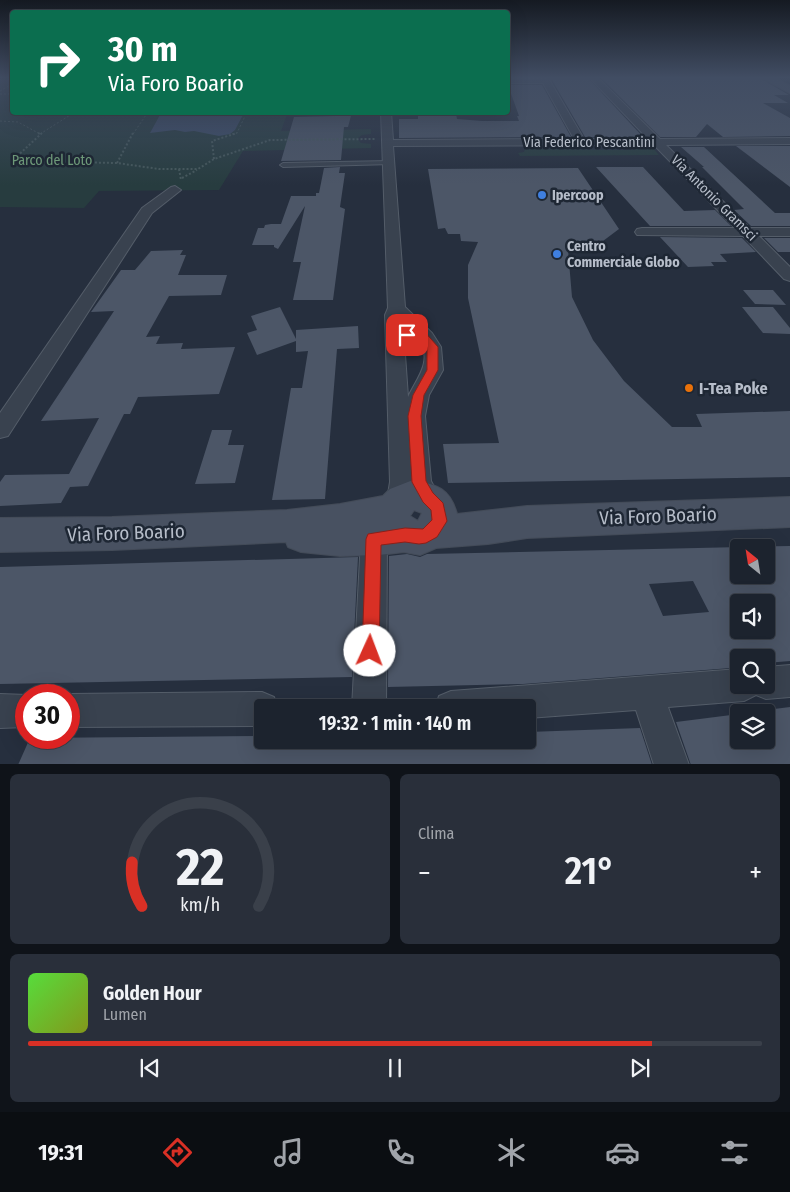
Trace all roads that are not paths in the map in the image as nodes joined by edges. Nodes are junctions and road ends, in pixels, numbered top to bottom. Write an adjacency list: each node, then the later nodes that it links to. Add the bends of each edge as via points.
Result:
1 (564, 114): 6 (street)
2 (629, 114): 7 (street, Via Antonio Gramsci)
3 (386, 115): 4 (street)
4 (388, 141): 6 (street, Via Federico Pescantini); 8 (street)
5 (790, 141): 7 (street, Via Federico Pescantini)
6 (581, 142): 7 (street, Via Federico Pescantini)
7 (656, 142): 12 (street, Via Antonio Gramsci)
8 (390, 163): 9 (lane); 15 (street)
9 (283, 165)
10 (178, 184): 21 (street, via 147,211)
11 (642, 232): 12 (street)
12 (747, 232): 13 (street); 14 (street, Via Antonio Gramsci)
13 (790, 232)
14 (790, 276)
15 (397, 308): 16 (street); 17 (street)
16 (420, 333): 17 (street); 19 (street, via 432,347 433,370)
17 (395, 336): 18 (street)
18 (396, 376): 19 (street); 20 (street)
19 (426, 382): 20 (street)
20 (407, 417): 23 (street, via 402,482)
21 (0, 430)
22 (790, 512): 23 (street, Via Foro Boario, via 527,522 488,528)
23 (410, 517): 24 (street, Via Foro Boario, via 325,539 253,529); 29 (street)
24 (0, 535)
25 (790, 681): 26 (street)
26 (775, 682)
27 (730, 686): 28 (street)
28 (647, 693): 30 (street); 35 (street)
29 (371, 699)
30 (536, 701)
31 (254, 709): 32 (street)
32 (80, 710)
33 (0, 711): 34 (street)
34 (15, 711)
35 (672, 764)

